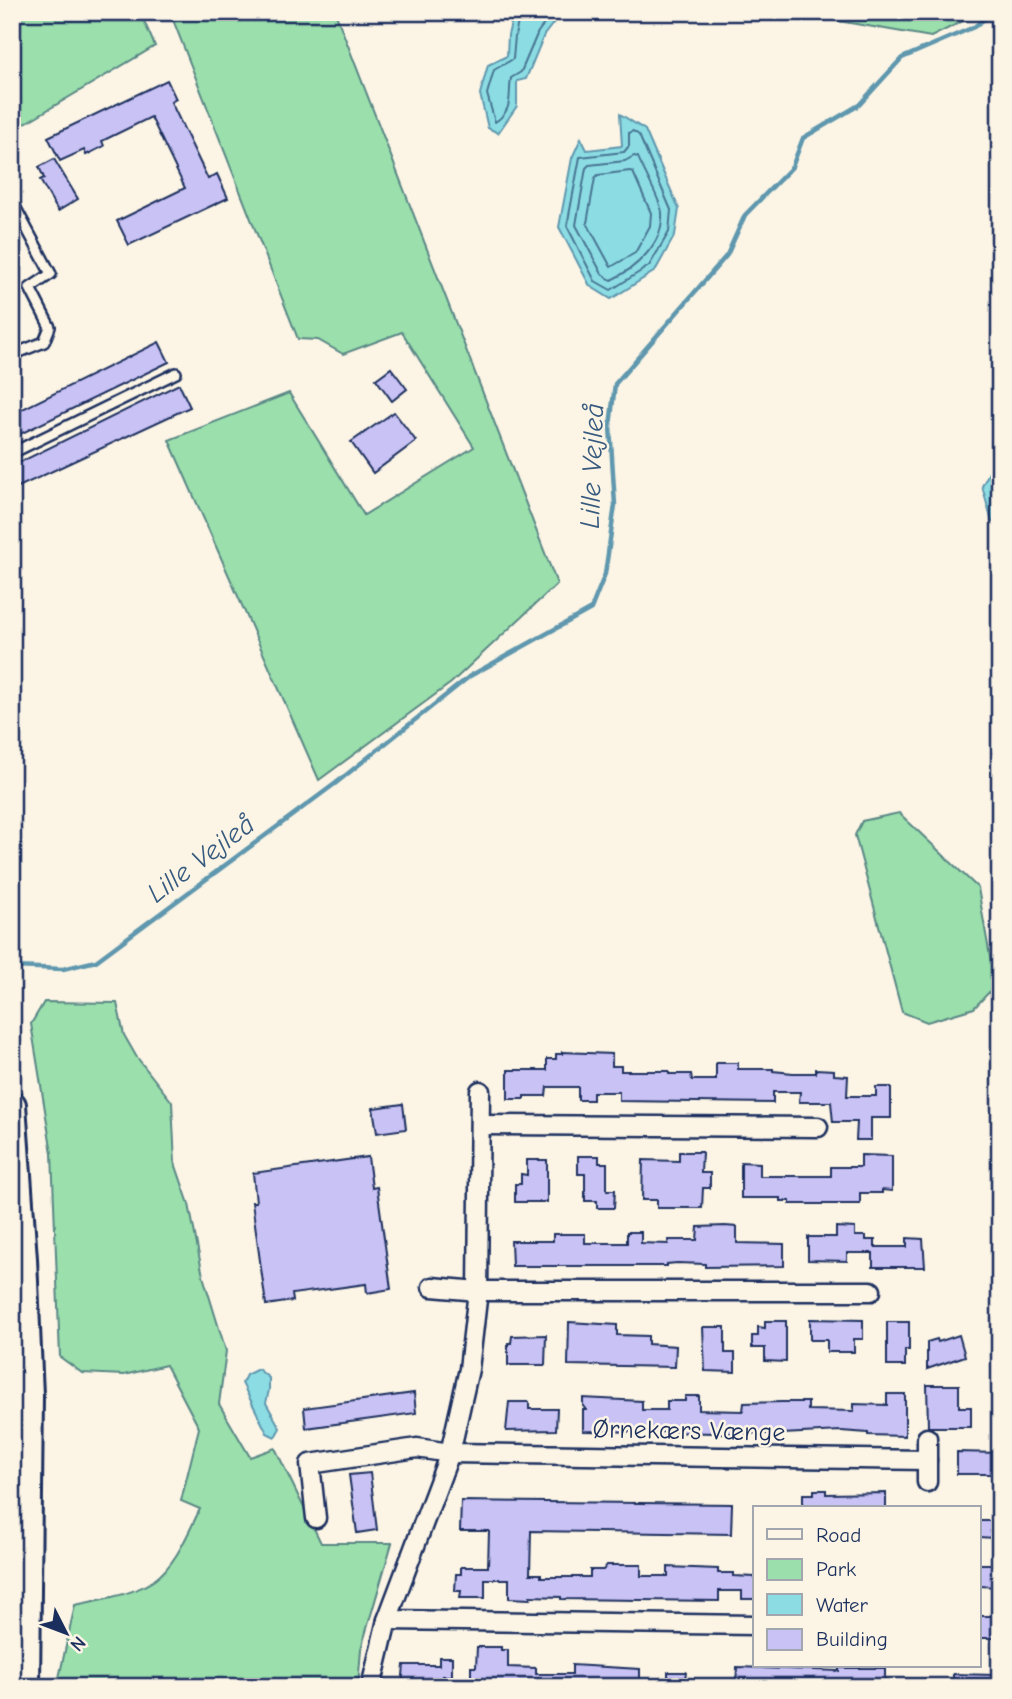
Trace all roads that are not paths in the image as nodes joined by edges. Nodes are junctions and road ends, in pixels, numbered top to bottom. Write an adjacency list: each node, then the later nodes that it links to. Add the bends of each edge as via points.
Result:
1 (12, 201): 2 (lane, via 51,274 30,288 50,327 44,342)
2 (12, 355)
3 (176, 373): 4 (lane)
4 (12, 453)
5 (480, 1091): 7 (street)
6 (12, 1105): 17 (street, via 29,1395)
7 (481, 1125): 8 (street); 10 (street)
8 (818, 1127)
9 (432, 1287): 10 (street)
10 (478, 1291): 11 (street); 13 (street, via 469,1369)
11 (871, 1291)
12 (928, 1438): 14 (street)
13 (450, 1453): 14 (street, Ørnekærs Vænge); 16 (street, Ørnekærs Vænge, via 417,1448 310,1464); 18 (street)
14 (927, 1460): 15 (street)
15 (927, 1482)
16 (316, 1518)
17 (26, 1529): 20 (street); 21 (street)
18 (387, 1620): 19 (street); 22 (street)
19 (753, 1625)
20 (12, 1631)
21 (26, 1687)
22 (371, 1687)

